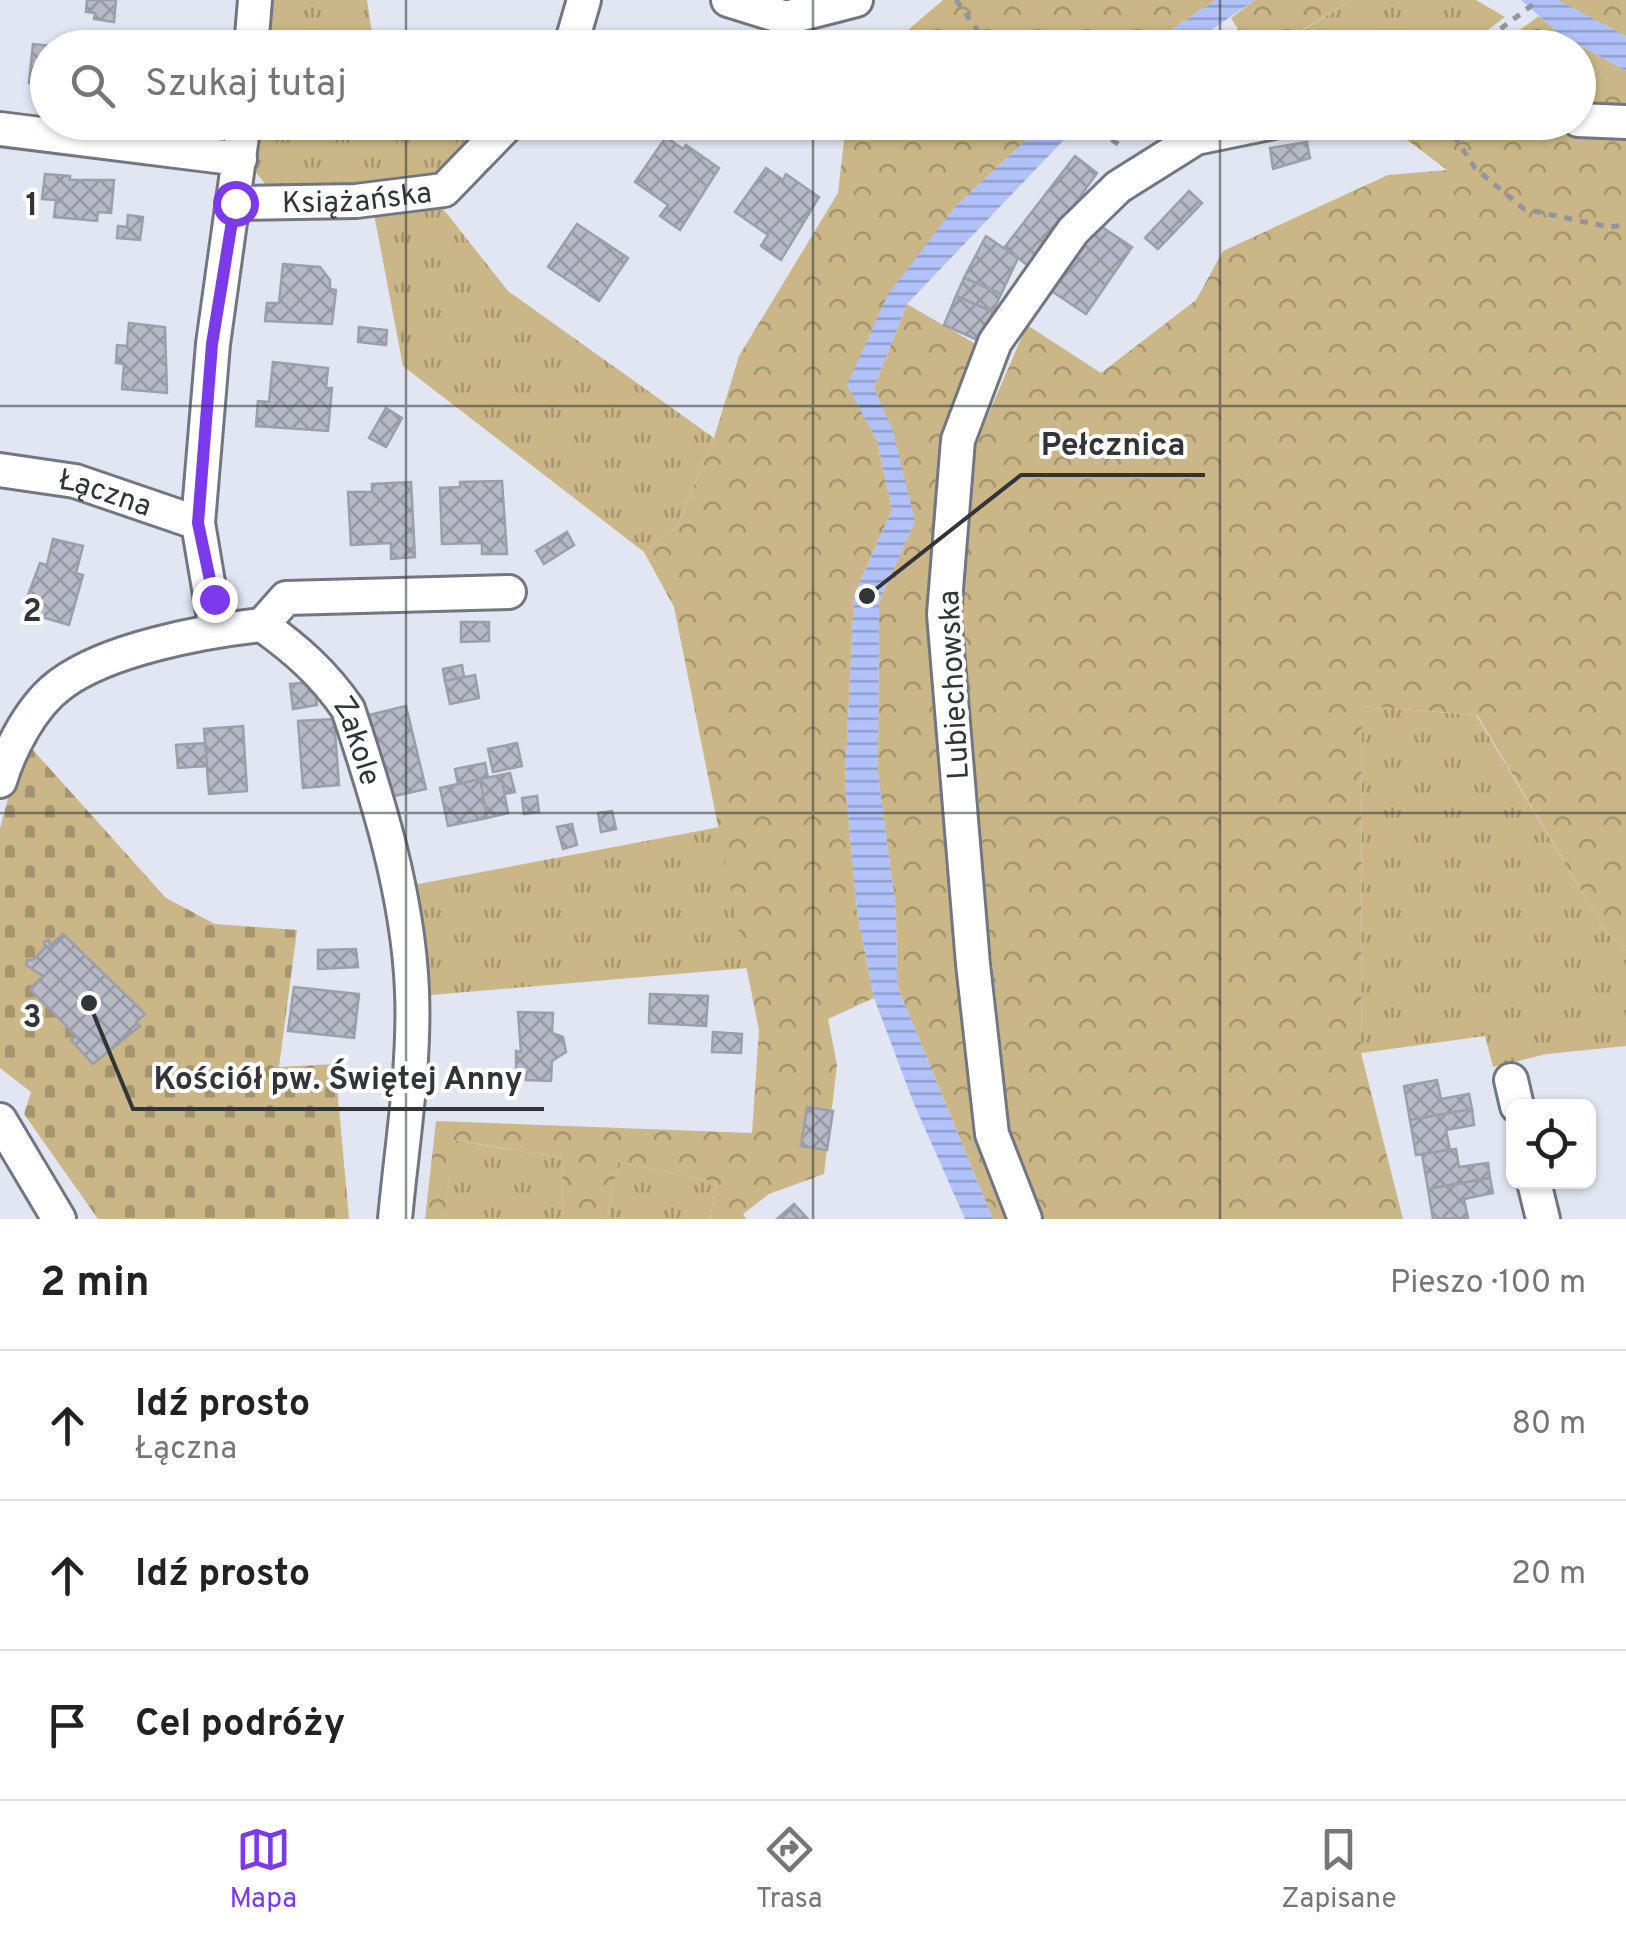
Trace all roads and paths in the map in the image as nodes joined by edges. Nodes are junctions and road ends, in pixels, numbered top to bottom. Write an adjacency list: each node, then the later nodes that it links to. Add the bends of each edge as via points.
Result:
1 (255, 0): 7 (street)
2 (584, 0): 8 (street)
3 (728, 0): 4 (street, via 786,18)
4 (856, 0)
5 (956, 0): 9 (path)
6 (1539, 0): 10 (path)
7 (252, 30)
8 (575, 30)
9 (977, 30)
10 (1498, 30)
11 (1596, 121): 12 (street)
12 (1626, 122)
13 (0, 129): 14 (street)
14 (30, 133)
15 (88, 140): 20 (street)
16 (242, 140): 20 (street)
17 (493, 140): 21 (street, Książańska, via 444,190 356,201)
18 (1193, 140): 33 (street, Lubiechowska, via 1118,187 1074,230 994,342 958,440 944,614 971,944 992,1134)
19 (1457, 140): 22 (path, via 1476,168 1524,209 1608,227)
20 (240, 159): 21 (street)
21 (235, 203): 24 (street, via 212,344)
22 (1626, 224)
23 (0, 470): 24 (street, Łączna, via 75,481)
24 (198, 523): 27 (street)
25 (509, 592): 26 (street, via 286,598)
26 (262, 625): 27 (street); 32 (street, Zakole, via 300,652 348,709 402,896 412,1052)
27 (216, 630): 28 (street, via 97,664 60,684 24,726)
28 (0, 781)
29 (0, 1120): 31 (street)
30 (1536, 1189): 34 (street)
31 (58, 1219)
32 (395, 1219)
33 (1025, 1219)
34 (1543, 1219)

